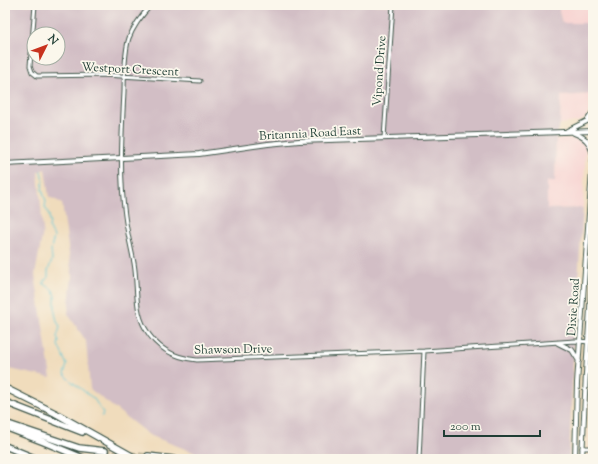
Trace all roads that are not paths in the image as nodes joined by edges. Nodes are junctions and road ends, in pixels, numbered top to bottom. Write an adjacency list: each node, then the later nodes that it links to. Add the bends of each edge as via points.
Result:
1 (34, 5): 4 (street, Westport Crescent, via 30,66 35,75)
2 (151, 5): 4 (street, Shawson Drive, via 139,18 129,39)
3 (393, 5): 10 (street, Vipond Drive)
4 (125, 77): 5 (street, Westport Crescent); 12 (street, Shawson Drive)
5 (200, 81)
6 (593, 112): 8 (main road, via 587,121)
7 (593, 131): 9 (main road, Britannia Road East)
8 (565, 132): 9 (main road, Britannia Road East); 10 (main road, Britannia Road East)
9 (572, 132): 11 (main road, via 587,140)
10 (384, 138): 12 (main road, Britannia Road East, via 299,141 198,154)
11 (593, 156): 15 (main road, Dixie Road)
12 (121, 158): 13 (main road, Britannia Road East); 18 (street, Shawson Drive, via 125,217 141,320 151,338 165,350 178,357 196,360)
13 (5, 164)
14 (593, 259): 16 (main road, Dixie Road)
15 (580, 342): 16 (street, Shawson Drive); 17 (street, Shawson Drive); 21 (main road, Dixie Road)
16 (591, 342): 20 (main road, Dixie Road)
17 (558, 343): 18 (street, Shawson Drive); 21 (main road, via 572,350)
18 (424, 351): 36 (street)
19 (593, 351): 20 (main road)
20 (587, 360): 28 (main road, Dixie Road)
21 (579, 361): 37 (main road, Dixie Road)
22 (5, 388): 26 (highway)
23 (5, 402): 26 (highway)
24 (5, 423): 30 (highway, via 79,448)
25 (5, 427): 33 (highway)
26 (105, 441): 34 (highway)
27 (5, 446): 32 (highway)
28 (582, 448): 29 (street); 38 (main road, Dixie Road)
29 (593, 448)
30 (105, 451)
31 (148, 456): 35 (highway)
32 (37, 459)
33 (85, 459)
34 (137, 459)
35 (173, 459)
36 (419, 459)
37 (575, 459)
38 (582, 459)

